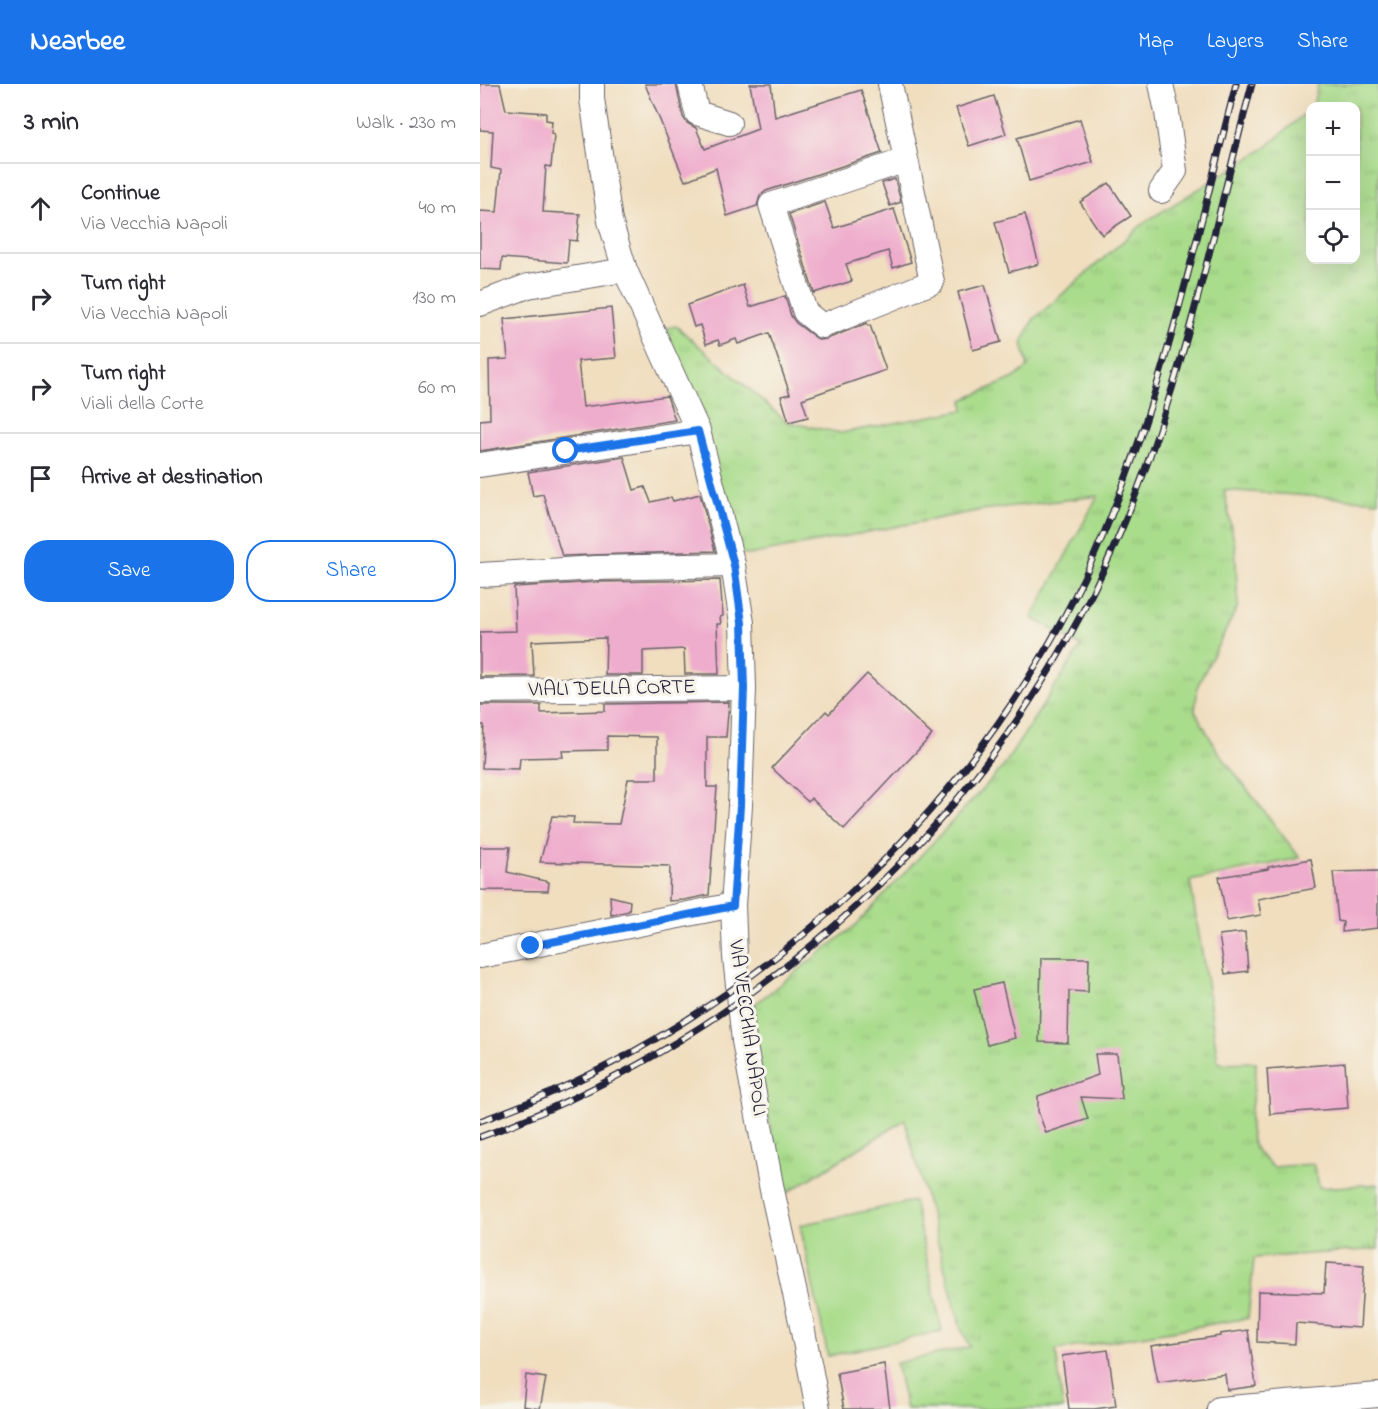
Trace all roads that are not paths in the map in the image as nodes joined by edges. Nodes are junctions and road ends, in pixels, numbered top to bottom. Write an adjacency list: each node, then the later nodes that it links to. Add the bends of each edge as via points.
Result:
1 (592, 84): 8 (street, VIA VECCHIA NAPOLI, via 610,221)
2 (690, 84): 5 (street, via 697,113)
3 (890, 84): 6 (street)
4 (1161, 84): 7 (street, via 1175,171)
5 (729, 123)
6 (906, 160): 6 (street, via 932,282 822,326 805,312 771,205)
7 (1161, 191)
8 (625, 270): 9 (street, via 528,286); 10 (street, VIA VECCHIA NAPOLI)
9 (480, 304)
10 (698, 431): 11 (street); 12 (street, VIA VECCHIA NAPOLI)
11 (480, 465)
12 (734, 565): 13 (street); 14 (street, VIA VECCHIA NAPOLI, via 742,623)
13 (480, 575)
14 (744, 688): 15 (street, VIALI DELLA CORTE); 16 (street, VIA VECCHIA NAPOLI)
15 (480, 691)
16 (733, 906): 17 (street); 19 (street, VIA VECCHIA NAPOLI, via 744,1041)
17 (480, 956)
18 (1378, 1395): 20 (street)
19 (818, 1409)
20 (1219, 1409)

